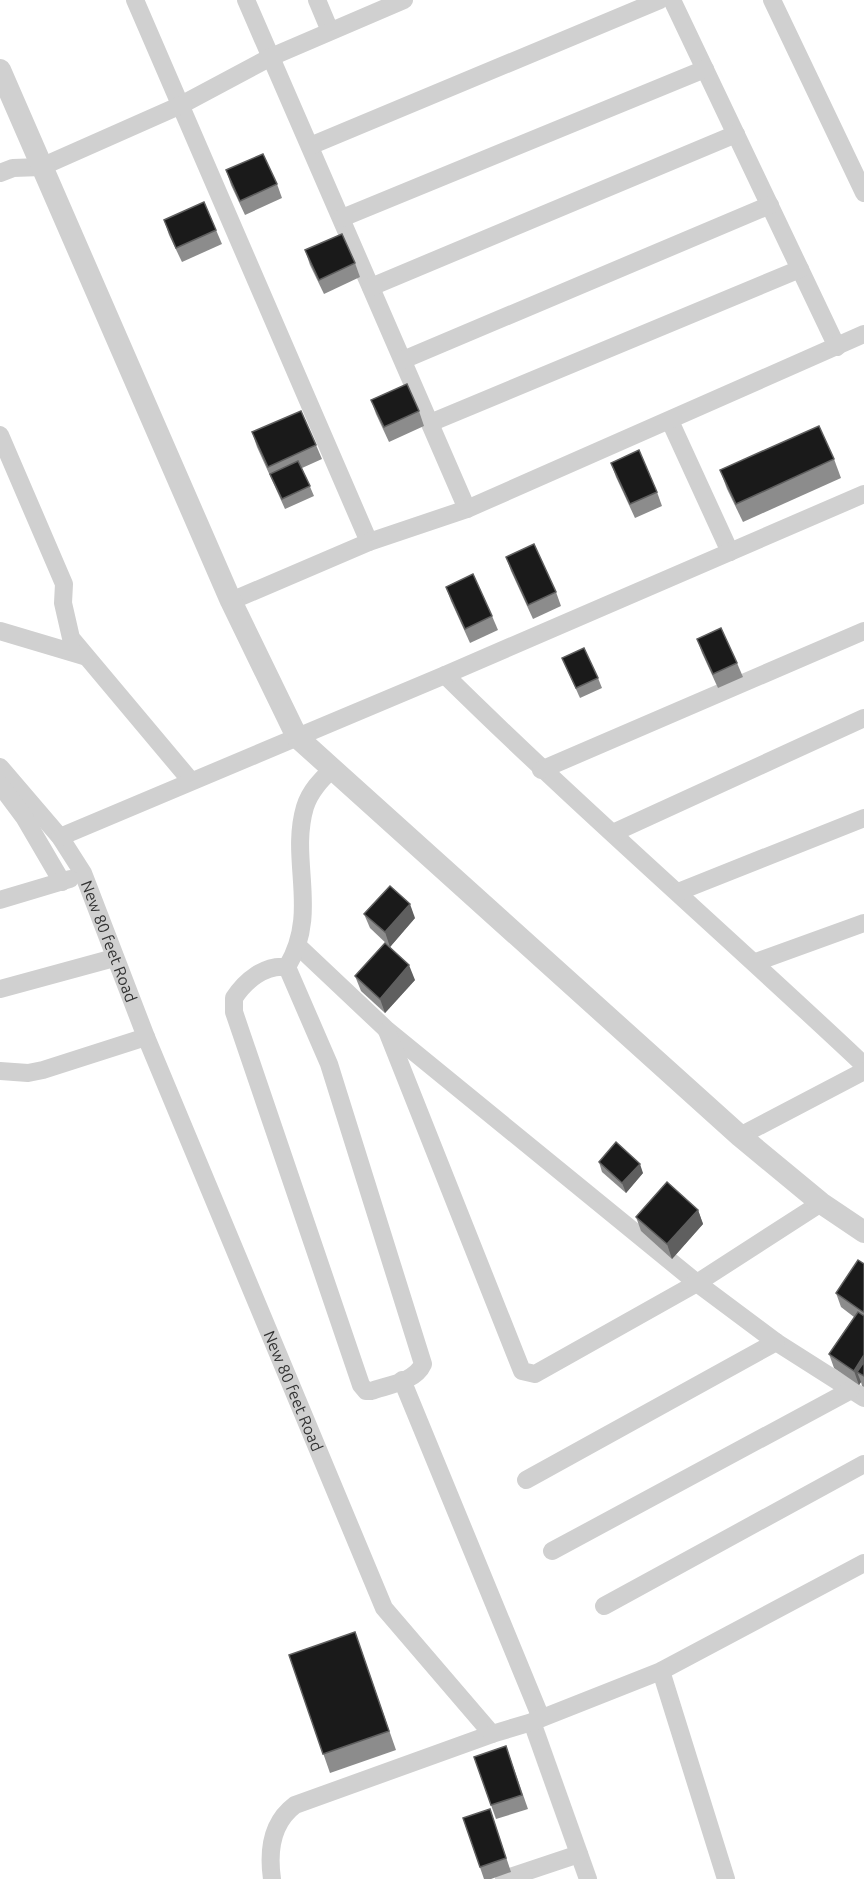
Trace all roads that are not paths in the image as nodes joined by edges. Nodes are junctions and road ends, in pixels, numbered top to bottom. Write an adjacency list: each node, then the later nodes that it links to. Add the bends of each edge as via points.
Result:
1 (135, 0): 12 (street)
2 (246, 0): 9 (street)
3 (316, 0): 8 (street)
4 (660, 0): 14 (street)
5 (672, 0): 10 (street)
6 (772, 0): 17 (street)
7 (399, 1): 8 (street)
8 (330, 31): 9 (street)
9 (271, 57): 12 (street); 14 (street)
10 (705, 69): 13 (street); 19 (street)
11 (0, 70): 15 (street)
12 (181, 105): 15 (street); 30 (street)
13 (736, 134): 18 (street); 21 (street)
14 (310, 146): 19 (street)
15 (41, 168): 16 (street, via 13,168); 32 (street)
16 (0, 173)
17 (864, 193)
18 (770, 205): 20 (street); 24 (street)
19 (342, 218): 21 (street)
20 (800, 269): 23 (street); 26 (street)
21 (371, 287): 24 (street)
22 (864, 334): 23 (street)
23 (837, 347): 25 (street)
24 (403, 360): 26 (street)
25 (670, 420): 29 (street); 31 (street)
26 (430, 423): 29 (street)
27 (2, 445): 35 (street, via 64,584 66,623)
28 (864, 494): 31 (street)
29 (468, 509): 30 (street)
30 (369, 542): 32 (street)
31 (730, 552): 36 (street)
32 (231, 601): 38 (street)
33 (0, 631): 35 (street)
34 (864, 631): 41 (street)
35 (84, 656): 42 (street)
36 (445, 675): 38 (street); 41 (street)
37 (864, 718): 45 (street)
38 (297, 737): 40 (street); 42 (street)
39 (0, 767): 46 (street, New 80 feet Road)
40 (332, 769): 52 (street, via 314,789 305,808 303,929); 62 (street)
41 (541, 770): 45 (street)
42 (191, 782): 46 (street)
43 (0, 785): 48 (street)
44 (864, 818): 49 (street)
45 (613, 833): 49 (street)
46 (60, 837): 47 (street, New 80 feet Road)
47 (83, 873): 48 (street); 53 (street, New 80 feet Road)
48 (62, 882): 50 (street)
49 (678, 892): 54 (street)
50 (0, 900)
51 (864, 923): 54 (street)
52 (298, 946): 55 (street); 57 (street)
53 (114, 958): 56 (street); 58 (street, New 80 feet Road)
54 (756, 962): 59 (street)
55 (287, 967): 67 (street, via 329,1064 421,1355 420,1372); 67 (street, via 279,966 251,978 234,998 234,1012 361,1385 371,1391)
56 (0, 989)
57 (387, 1030): 65 (street); 65 (street, via 522,1371 535,1374)
58 (146, 1037): 60 (street, via 43,1070); 76 (street, New 80 feet Road, via 384,1608)
59 (864, 1065)
60 (0, 1071)
61 (864, 1071): 62 (street)
62 (740, 1136): 63 (street)
63 (821, 1203): 64 (street); 65 (street)
64 (864, 1232)
65 (697, 1282): 66 (street)
66 (776, 1342): 68 (street); 70 (street)
67 (402, 1380): 75 (street)
68 (857, 1394): 71 (street)
69 (864, 1464): 73 (street)
70 (526, 1480)
71 (552, 1551)
72 (864, 1563): 74 (street)
73 (604, 1606)
74 (661, 1671): 75 (street); 81 (street)
75 (536, 1720): 76 (street); 77 (street)
76 (492, 1734): 78 (street, via 295,1805 283,1814 274,1830 269,1859)
77 (579, 1854): 79 (street); 80 (street)
78 (272, 1879)
79 (504, 1879)
80 (588, 1879)
81 (726, 1879)

